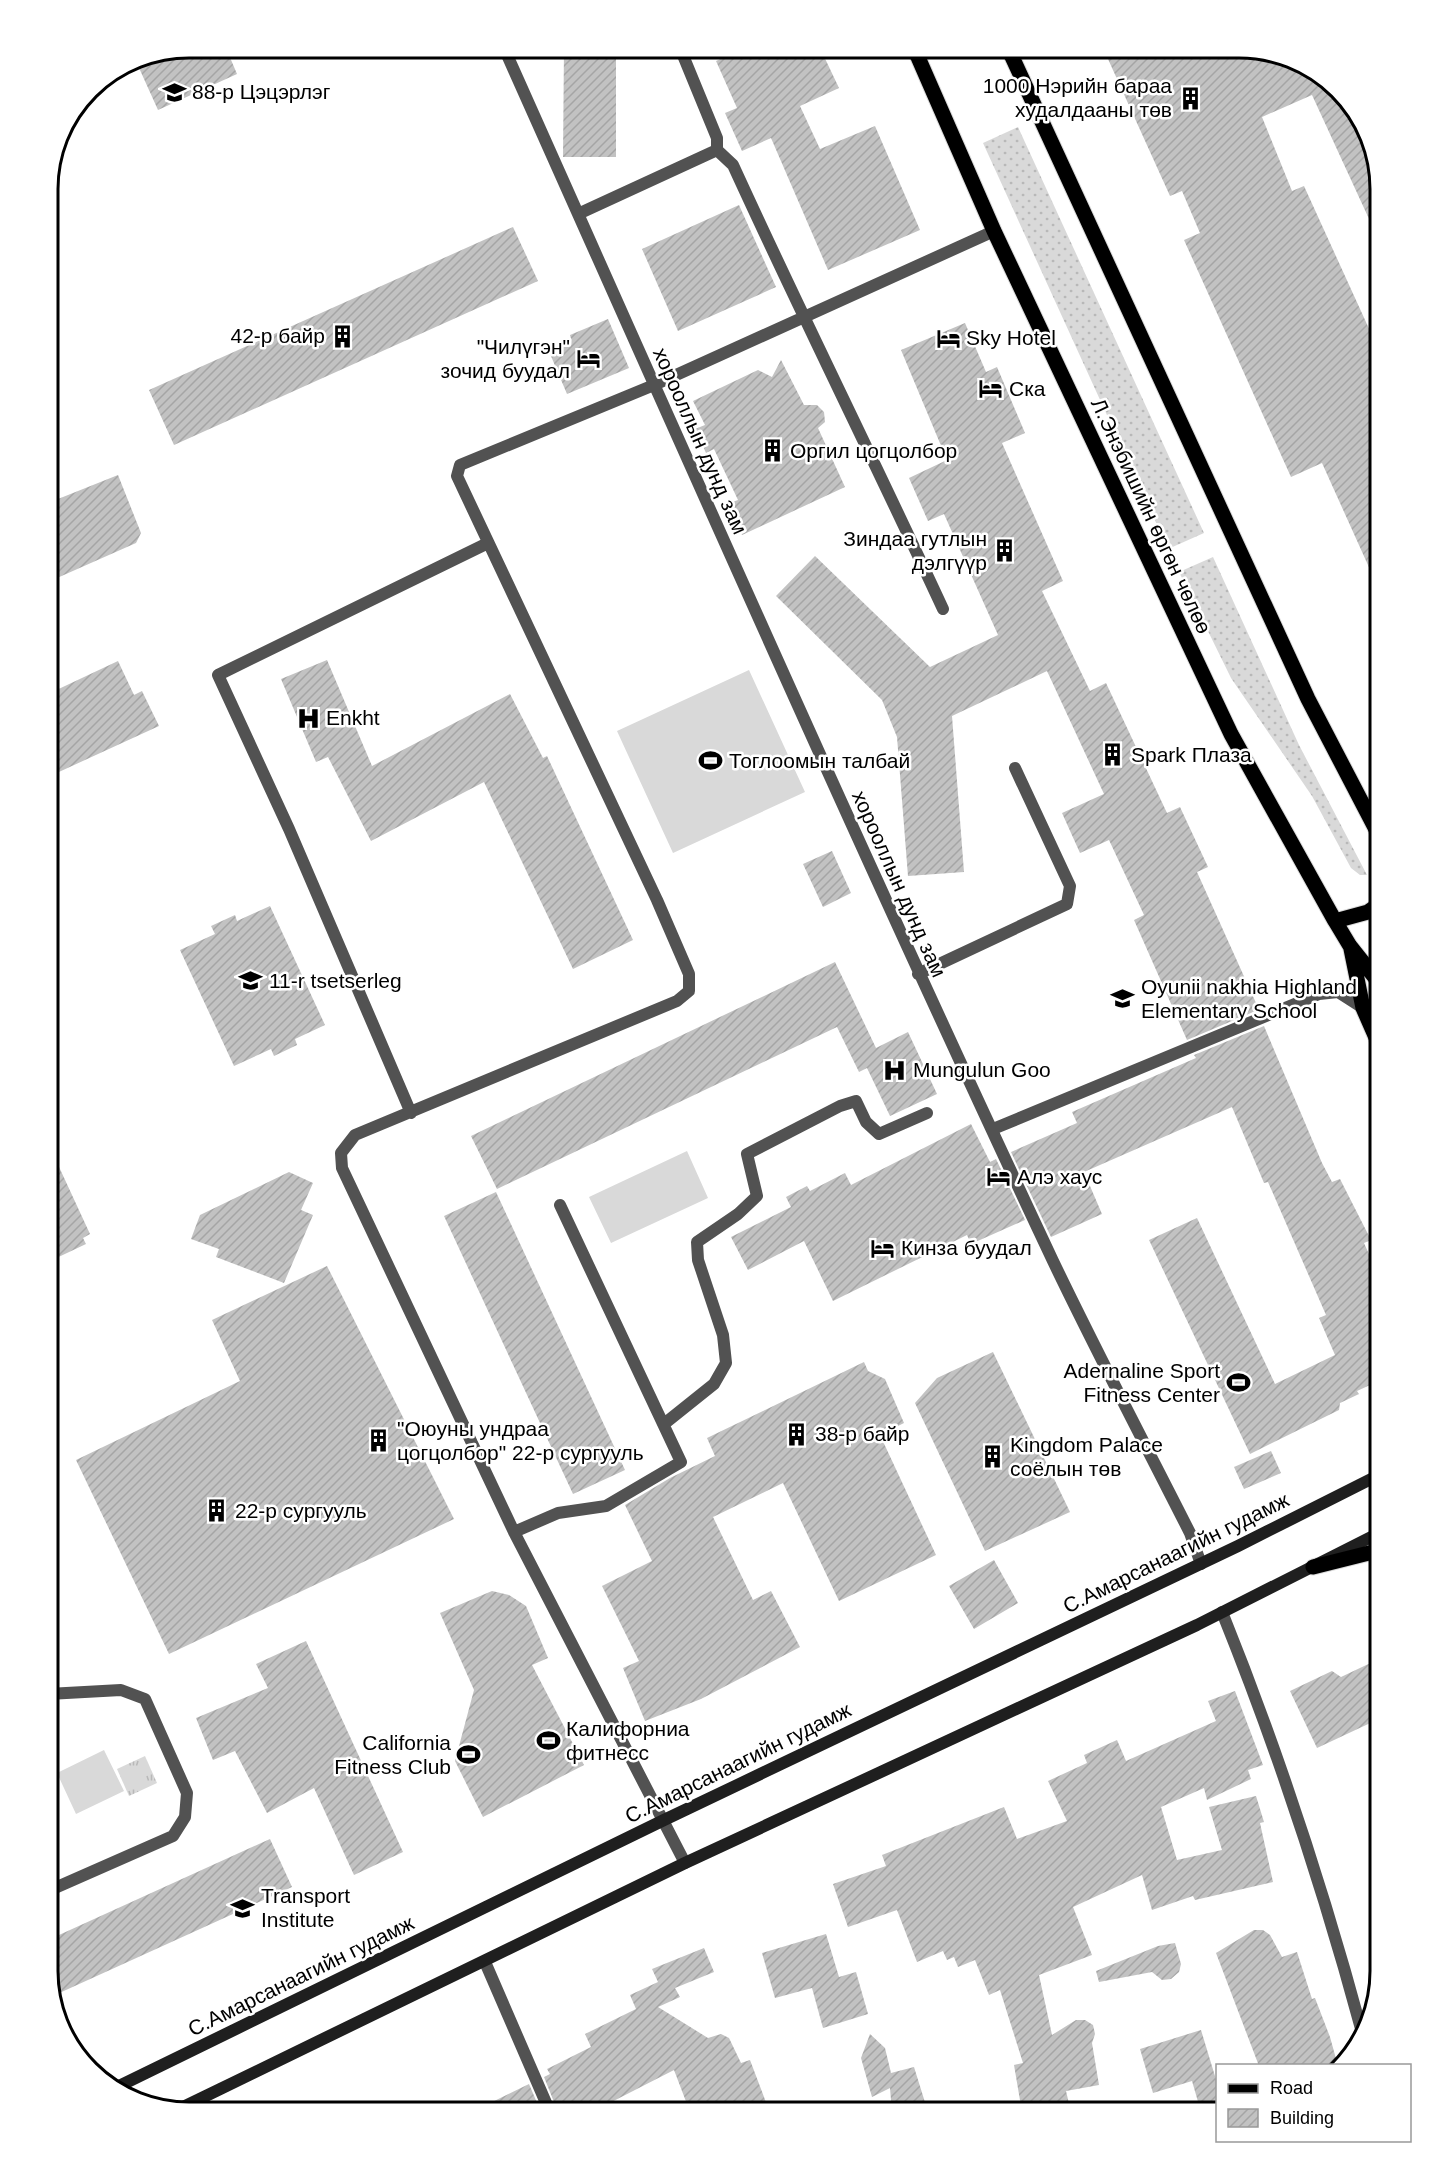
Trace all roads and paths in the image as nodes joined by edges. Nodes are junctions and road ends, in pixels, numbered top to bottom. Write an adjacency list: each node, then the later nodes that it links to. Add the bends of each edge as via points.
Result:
1 (509, 59): 6 (street, хорооллын дунд зам)
2 (685, 59): 5 (street, via 717,138)
3 (919, 59): 7 (main road, Л.Энэбишийн өргөн чөлөө)
4 (1013, 59): 13 (main road, via 1308,699)
5 (717, 150): 6 (street); 8 (street, via 733,165)
6 (578, 214): 9 (street, хорооллын дунд зам)
7 (994, 231): 8 (street); 15 (main road, Л.Энэбишийн өргөн чөлөө, via 1231,734)
8 (803, 318): 9 (street); 11 (street)
9 (654, 385): 10 (street, via 460,465 458,476); 18 (street, хорооллын дунд зам)
10 (488, 543): 21 (street, via 218,675); 21 (street, via 657,900 689,974 688,991 677,1001)
11 (943, 609)
12 (1015, 768): 18 (street, via 1070,886 1067,904)
13 (1370, 818)
14 (1370, 911): 15 (main road)
15 (1335, 921): 16 (main road, Л.Энэбишийн өргөн чөлөө)
16 (1350, 946): 17 (main road, Л.Энэбишийн өргөн чөлөө); 19 (main road)
17 (1370, 971)
18 (918, 974): 23 (street, хорооллын дунд зам)
19 (1363, 1008): 20 (main road); 23 (street, via 1338,992 1319,994)
20 (1370, 1024)
21 (411, 1113): 27 (street, via 355,1135 341,1153 342,1168)
22 (927, 1113): 25 (street, via 879,1134 866,1122 856,1101 747,1154 757,1196 697,1242 698,1260 723,1335 726,1363 714,1384)
23 (993, 1129): 30 (street, хорооллын дунд зам, via 1054,1263 1190,1533)
24 (560, 1205): 25 (street)
25 (664, 1424): 27 (street, via 681,1462 606,1506 558,1513)
26 (1370, 1480): 30 (main road, С.Амарсанаагийн гудамж)
27 (514, 1532): 34 (street)
28 (1370, 1538): 31 (main road)
29 (1370, 1553): 31 (main road)
30 (1201, 1564): 34 (main road, С.Амарсанаагийн гудамж)
31 (1313, 1567): 32 (main road)
32 (1222, 1612): 35 (main road); 38 (street, via 1286,1779)
33 (58, 1693): 36 (street, via 121,1690 145,1699 188,1800 183,1823 173,1836)
34 (664, 1820): 35 (street); 39 (main road, С.Амарсанаагийн гудамж)
35 (685, 1863): 37 (main road)
36 (58, 1887)
37 (485, 1962): 40 (main road); 41 (street)
38 (1360, 2023)
39 (124, 2083)
40 (196, 2101)
41 (545, 2101)

